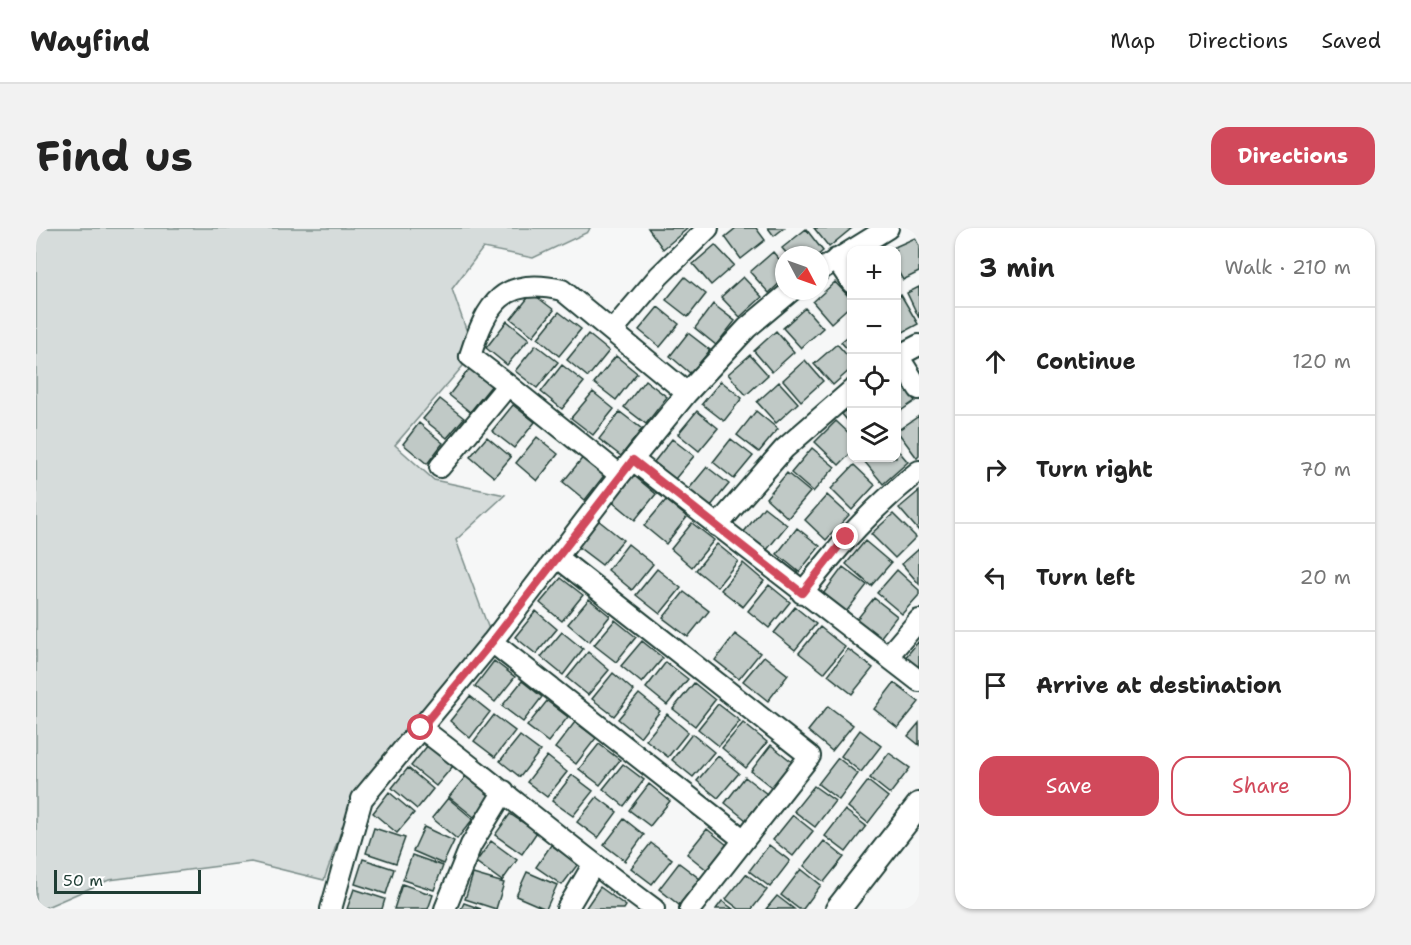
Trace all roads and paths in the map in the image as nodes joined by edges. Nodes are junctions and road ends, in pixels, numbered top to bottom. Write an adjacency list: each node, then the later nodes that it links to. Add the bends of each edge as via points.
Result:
1 (708, 228): 7 (street, via 659,276)
2 (888, 228): 3 (street)
3 (829, 264)
4 (829, 266): 5 (street)
5 (847, 279)
6 (780, 300): 13 (street, via 747,328)
7 (612, 331): 11 (street, via 562,290 536,284 508,290 481,321 470,356); 13 (street)
8 (919, 345): 9 (street)
9 (899, 354)
10 (901, 361): 12 (street)
11 (508, 385): 16 (street); 18 (street)
12 (919, 388)
13 (687, 393): 15 (street)
14 (847, 394): 19 (street, via 784,449)
15 (633, 460): 18 (street); 19 (street)
16 (440, 466)
17 (919, 471): 21 (street, via 846,537)
18 (620, 475): 20 (street)
19 (717, 526): 21 (street)
20 (557, 557): 23 (street); 29 (street, via 810,756)
21 (802, 593): 24 (street)
22 (919, 620): 24 (street)
23 (492, 642): 26 (street); 29 (street)
24 (888, 656): 25 (street)
25 (919, 681)
26 (421, 728): 27 (street); 31 (street, via 362,799)
27 (504, 791): 30 (street); 32 (street, via 471,845)
28 (919, 806): 36 (street)
29 (744, 840): 35 (street)
30 (593, 865): 33 (street); 34 (street)
31 (331, 909)
32 (445, 909)
33 (567, 909)
34 (654, 909)
35 (690, 909)
36 (838, 909)

